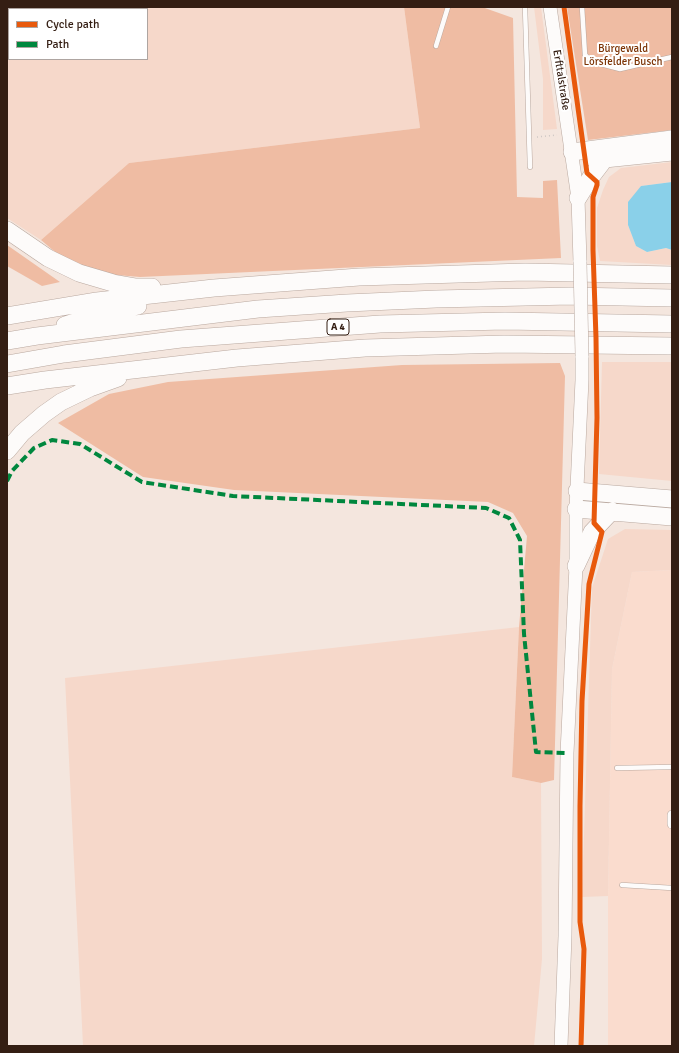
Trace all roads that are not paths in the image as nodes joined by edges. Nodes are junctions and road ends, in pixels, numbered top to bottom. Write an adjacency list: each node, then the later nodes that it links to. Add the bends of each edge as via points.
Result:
1 (448, 7): 5 (lane)
2 (525, 7): 11 (lane)
3 (550, 7): 9 (main road, Erfttalstraße)
4 (582, 7): 6 (lane, via 586,55 592,62 620,69)
5 (436, 46)
6 (672, 57)
7 (672, 139): 9 (highway)
8 (672, 152): 10 (highway)
9 (572, 158): 10 (highway); 12 (main road, Erfttalstraße)
10 (604, 160): 12 (highway)
11 (530, 167)
12 (578, 198): 26 (main road, Erfttalstraße, bridge, via 582,380)
13 (7, 230): 15 (highway, via 48,258 79,273 113,283 136,287)
14 (672, 275): 15 (highway, via 525,272 359,277)
15 (214, 288): 17 (highway, via 97,301); 19 (highway, via 87,318)
16 (672, 298): 19 (highway, A 4, via 571,296 347,303 258,309)
17 (7, 316)
18 (672, 324): 22 (highway, A 4, via 505,321 380,324 181,339)
19 (37, 336): 20 (highway, A 4)
20 (7, 341)
21 (672, 346): 23 (highway, via 504,344 365,348)
22 (7, 364)
23 (151, 367): 24 (highway); 25 (highway, via 90,388 61,402 22,433)
24 (7, 386)
25 (7, 451)
26 (577, 491): 27 (highway); 28 (main road, Erfttalstraße)
27 (672, 499)
28 (576, 509): 29 (highway); 31 (main road, Erfttalstraße)
29 (612, 512): 30 (highway); 31 (highway, via 592,532)
30 (672, 517)
31 (576, 566): 38 (main road, Erfttalstraße, via 567,753)
32 (672, 767): 33 (lane)
33 (617, 768)
34 (672, 815): 35 (street)
35 (672, 824)
36 (622, 885): 37 (lane)
37 (672, 888)
38 (562, 1045)

